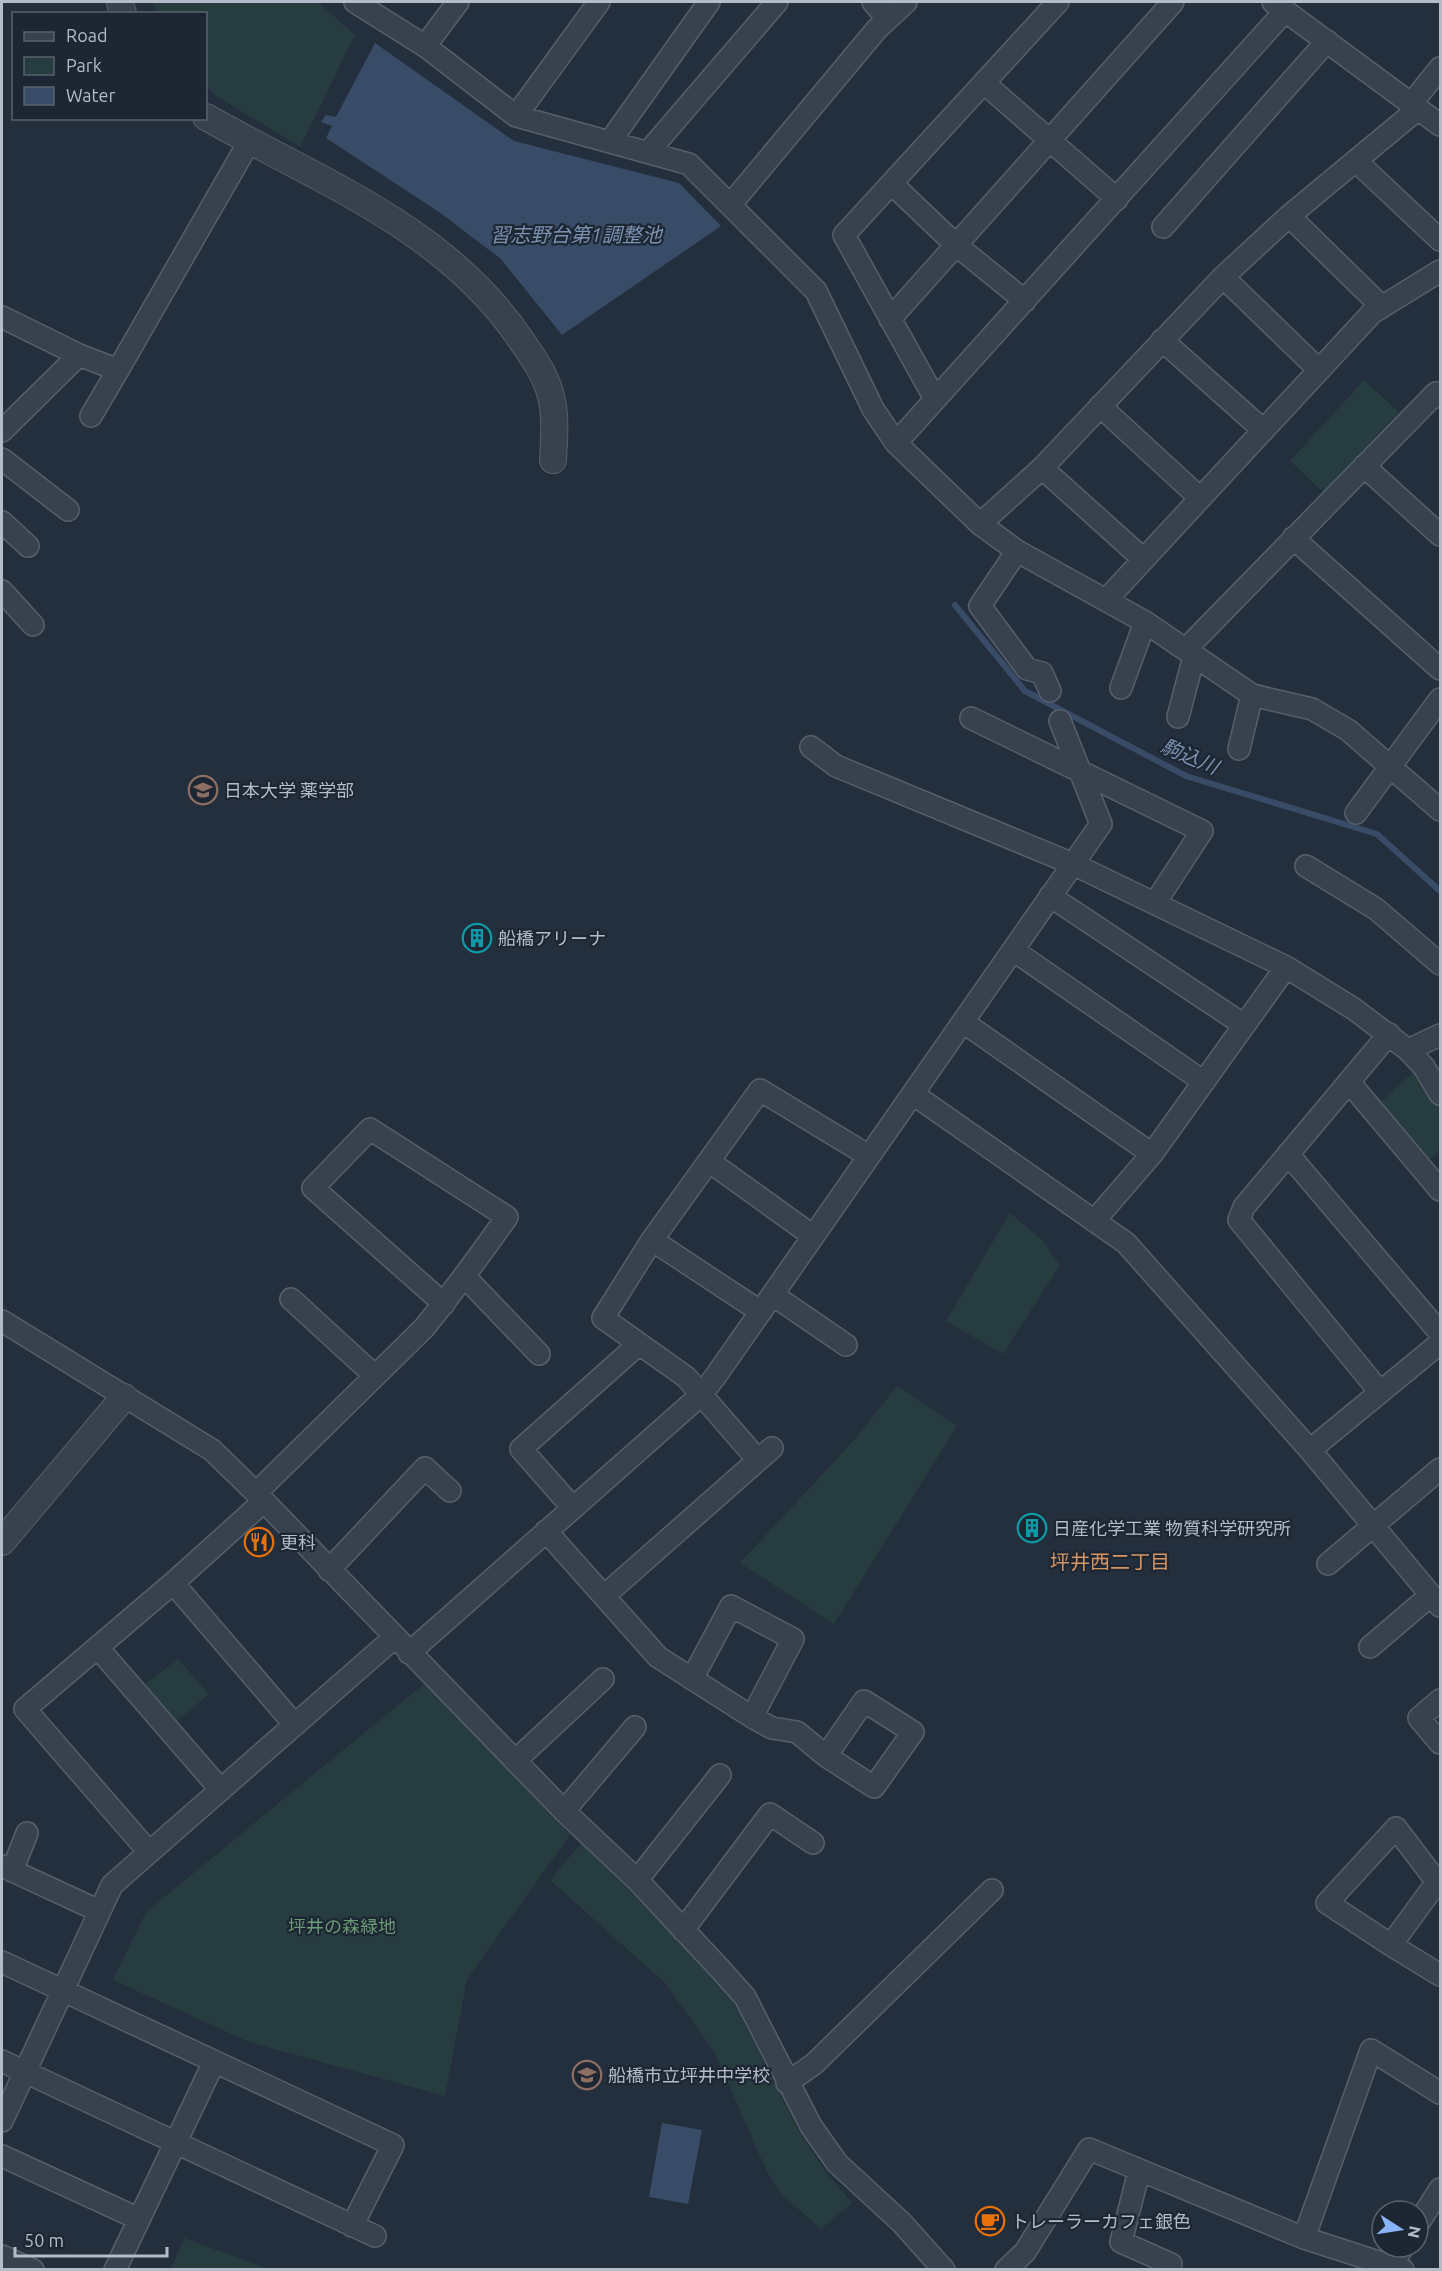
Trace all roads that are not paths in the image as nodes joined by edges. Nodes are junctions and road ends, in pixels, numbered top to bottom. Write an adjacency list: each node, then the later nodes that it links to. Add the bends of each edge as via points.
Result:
1 (355, 2): 12 (street)
2 (458, 2): 12 (street)
3 (599, 2): 16 (street)
4 (709, 2): 19 (street)
5 (777, 2): 22 (street)
6 (906, 2): 10 (street)
7 (1058, 2): 14 (street)
8 (1173, 2): 20 (street)
9 (1279, 6): 11 (street); 25 (street)
10 (880, 10): 26 (street)
11 (1327, 41): 15 (street); 28 (street)
12 (424, 46): 16 (street)
13 (1440, 68): 15 (street)
14 (984, 83): 20 (street); 24 (street)
15 (1414, 106): 18 (street); 23 (street)
16 (516, 116): 19 (street)
17 (207, 118): 21 (street)
18 (1440, 125)
19 (611, 140): 22 (street)
20 (1050, 140): 25 (street); 30 (street)
21 (249, 142): 39 (street); 49 (street, via 361,199 421,238 473,280 515,330 543,372 555,421)
22 (649, 151): 26 (street, via 689,164)
23 (1356, 160): 27 (street); 29 (street)
24 (892, 184): 30 (street); 36 (street, via 844,236)
25 (1117, 199): 33 (street)
26 (731, 204): 47 (street, via 816,291 873,409)
27 (1290, 216): 32 (street); 34 (street)
28 (1163, 227)
29 (1440, 240)
30 (956, 245): 33 (street); 36 (street)
31 (1440, 271): 34 (street)
32 (1223, 277): 37 (street); 40 (street)
33 (1025, 301): 42 (street)
34 (1382, 307): 40 (street)
35 (2, 317): 38 (street)
36 (890, 319): 42 (street)
37 (1162, 340): 43 (street); 45 (street)
38 (79, 355): 39 (street); 46 (street)
39 (118, 370): 44 (street)
40 (1319, 370): 45 (street)
41 (1440, 397): 50 (street, via 1436,393)
42 (934, 399): 47 (street)
43 (1100, 406): 51 (street); 52 (street)
44 (91, 416)
45 (1262, 429): 52 (street)
46 (2, 431)
47 (896, 443): 55 (street)
48 (2, 459): 53 (street)
49 (554, 460)
50 (1364, 466): 56 (street); 57 (street)
51 (1042, 468): 55 (street); 60 (street)
52 (1199, 497): 60 (street)
53 (68, 510)
54 (2, 522): 58 (street)
55 (980, 524): 59 (street)
56 (1440, 535)
57 (1293, 538): 65 (street); 66 (street)
58 (28, 546)
59 (1017, 551): 62 (street); 68 (street, via 980,606 1027,669 1042,673)
60 (1142, 558): 62 (street)
61 (2, 591): 64 (street)
62 (1107, 599): 63 (street)
63 (1145, 622): 65 (street); 67 (street)
64 (33, 625)
65 (1190, 652): 69 (street); 71 (street)
66 (1440, 669)
67 (1121, 688)
68 (1050, 691)
69 (1252, 696): 75 (street); 76 (street, via 1312,709 1348,730)
70 (1440, 699): 76 (street)
71 (1178, 717)
72 (970, 718): 77 (street)
73 (1060, 721): 77 (street)
74 (811, 747): 80 (street, via 836,766)
75 (1239, 749)
76 (1392, 767): 78 (street); 79 (street)
77 (1080, 771): 80 (street, via 1101,824); 83 (street, via 1202,831)
78 (1440, 810)
79 (1356, 813)
80 (1073, 864): 82 (street); 83 (street)
81 (1306, 866): 85 (street, via 1376,909)
82 (1050, 896): 84 (street); 88 (street)
83 (1155, 903): 86 (street)
84 (1013, 950): 87 (street); 92 (street)
85 (1440, 964)
86 (1286, 967): 88 (street); 89 (street)
87 (963, 1022): 94 (street); 96 (street)
88 (1244, 1025): 92 (street)
89 (1389, 1034): 91 (street); 93 (street)
90 (1440, 1035): 91 (street)
91 (1408, 1050): 95 (street)
92 (1204, 1082): 96 (street)
93 (1349, 1082): 97 (street); 100 (street)
94 (913, 1094): 98 (street); 101 (street)
95 (1440, 1094)
96 (1152, 1154): 101 (street)
97 (1288, 1154): 109 (street); 115 (street, via 1244,1206 1239,1220)
98 (869, 1156): 99 (street, via 759,1090); 102 (street)
99 (710, 1162): 102 (street); 103 (street)
100 (1440, 1190)
101 (1094, 1221): 118 (street, via 1126,1243)
102 (813, 1236): 106 (street)
103 (652, 1240): 106 (street); 111 (street, via 603,1318)
104 (464, 1276): 107 (street); 107 (street, via 507,1217 370,1129 313,1188); 113 (street)
105 (291, 1299): 114 (street)
106 (767, 1303): 112 (street); 116 (street)
107 (444, 1304): 114 (street)
108 (2, 1321): 117 (street)
109 (1440, 1333)
110 (1440, 1343): 115 (street)
111 (639, 1344): 116 (street, via 686,1377); 122 (street, via 521,1449)
112 (846, 1345)
113 (539, 1354)
114 (374, 1375): 121 (street)
115 (1380, 1392): 118 (street)
116 (701, 1395): 122 (street); 129 (street, via 765,1454)
117 (124, 1397): 121 (street, via 212,1450); 125 (street)
118 (1310, 1450): 123 (street)
119 (1440, 1469): 123 (street)
120 (450, 1491): 127 (street, via 425,1468)
121 (260, 1497): 127 (street); 128 (street)
122 (572, 1507): 124 (street)
123 (1374, 1527): 126 (street); 130 (street)
124 (546, 1531): 129 (street); 131 (street)
125 (2, 1542)
126 (1328, 1564)
127 (329, 1570): 131 (street)
128 (173, 1583): 133 (street); 138 (street)
129 (604, 1596): 135 (street, via 658,1657)
130 (1436, 1600): 132 (street)
131 (402, 1645): 138 (street); 142 (street)
132 (1370, 1647)
133 (98, 1648): 144 (street); 148 (street, via 25,1709)
134 (603, 1679): 142 (street)
135 (692, 1679): 137 (street); 137 (street, via 731,1606 793,1640)
136 (1440, 1700): 140 (street, via 1419,1718)
137 (752, 1717): 141 (street, via 772,1728 797,1732)
138 (295, 1725): 144 (street)
139 (635, 1727): 145 (street)
140 (1440, 1743)
141 (826, 1756)
142 (515, 1761): 145 (street)
143 (720, 1775): 150 (street)
144 (221, 1790): 148 (street)
145 (564, 1811): 150 (street)
146 (27, 1833): 149 (street)
147 (813, 1843): 154 (street, via 770,1815)
148 (149, 1851): 153 (street, via 112,1885)
149 (7, 1868): 153 (street)
150 (637, 1880): 154 (street)
151 (1439, 1883): 155 (street); 155 (street, via 1396,1828 1327,1903)
152 (992, 1890): 162 (street, via 814,2064)
153 (99, 1911): 158 (street)
154 (684, 1930): 162 (street, via 745,1997)
155 (1391, 1945): 157 (street)
156 (2, 1962): 158 (street)
157 (1440, 1975)
158 (62, 1990): 160 (street); 161 (street)
159 (2, 2061): 161 (street)
160 (213, 2064): 165 (street); 171 (street, via 393,2145)
161 (25, 2072): 164 (street); 165 (street)
162 (787, 2083): 179 (street, via 810,2126 837,2163 902,2223)
163 (1440, 2092): 173 (street, via 1371,2050)
164 (2, 2121)
165 (175, 2141): 170 (street); 171 (street)
166 (2, 2156): 170 (street)
167 (1139, 2170): 173 (street); 175 (street, via 1121,2242); 180 (street, via 1089,2149 1025,2252)
168 (1440, 2189): 169 (street)
169 (1430, 2205)
170 (139, 2219): 178 (street)
171 (352, 2226): 172 (street)
172 (375, 2236)
173 (1304, 2238): 176 (street)
174 (2, 2256): 177 (street)
175 (1171, 2264)
176 (1397, 2268)
177 (33, 2270)
178 (115, 2270)
179 (944, 2270)
180 (1006, 2270)

